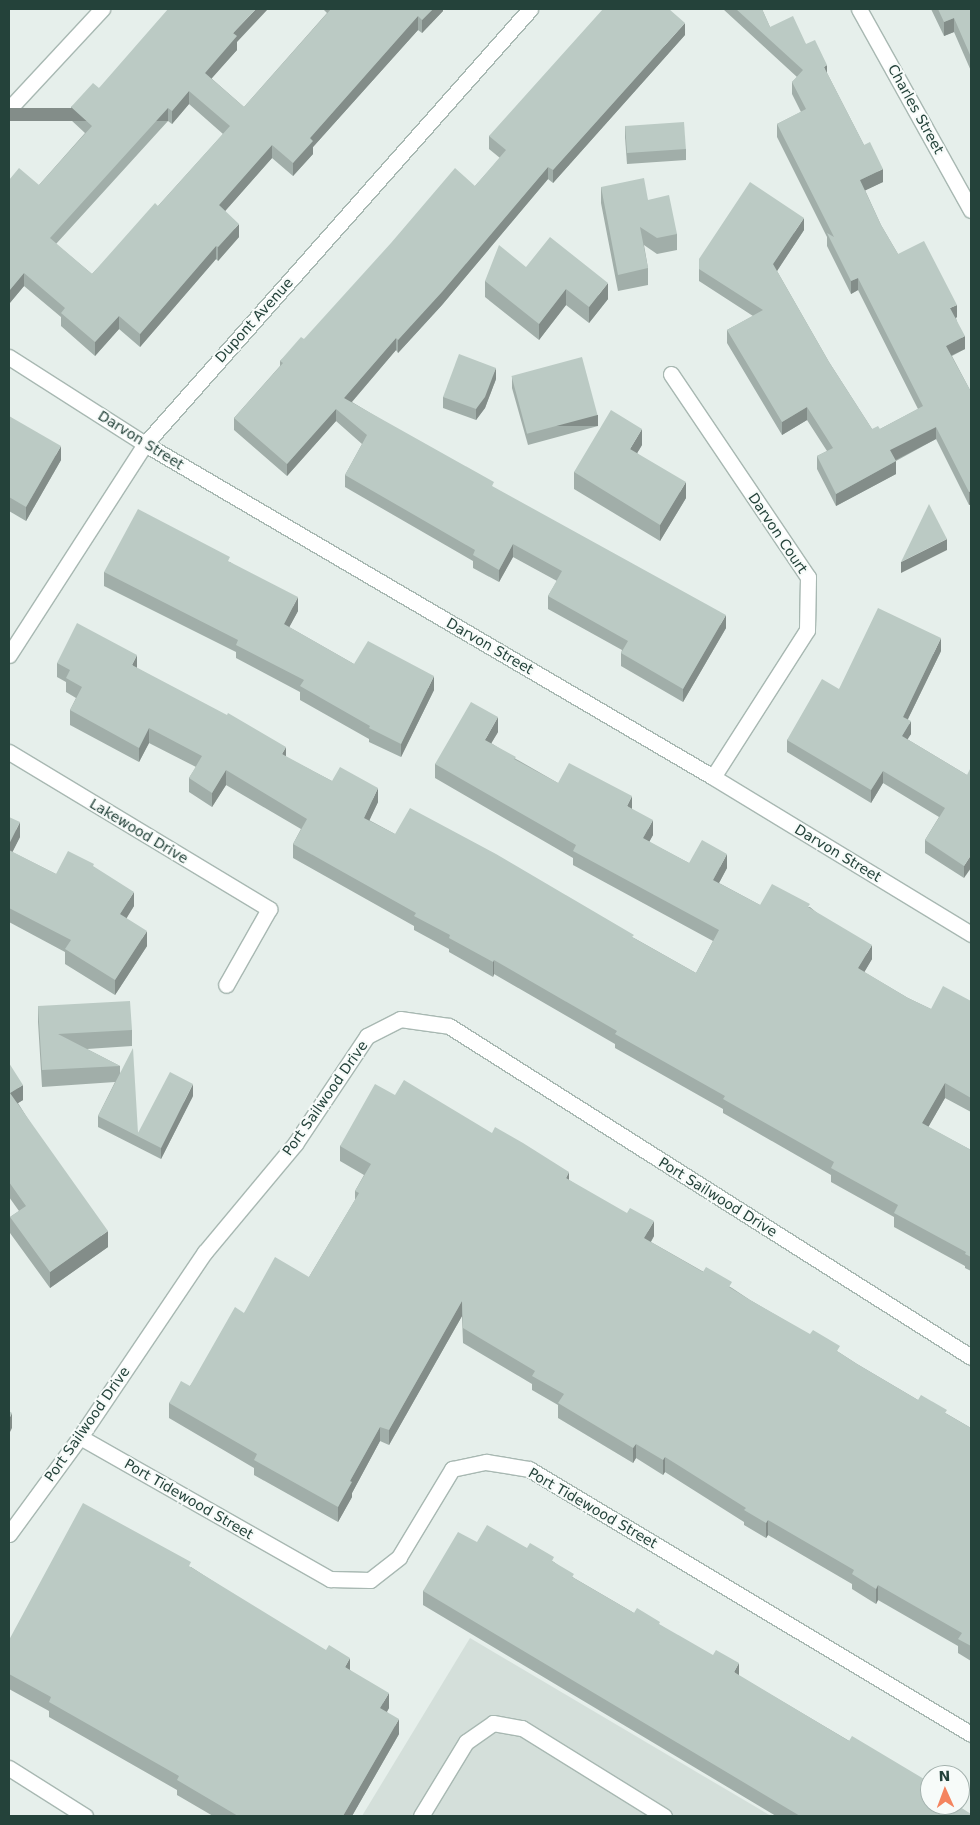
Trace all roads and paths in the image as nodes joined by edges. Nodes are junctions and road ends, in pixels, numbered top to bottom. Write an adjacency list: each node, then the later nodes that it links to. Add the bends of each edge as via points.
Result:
1 (102, 9): 4 (street)
2 (530, 9): 8 (street, Dupont Avenue)
3 (858, 9): 5 (street, Charles Street)
4 (9, 109)
5 (971, 210)
6 (9, 357): 8 (street, Darvon Street)
7 (671, 374): 11 (street, Darvon Court, via 808,577 807,630)
8 (145, 444): 9 (street, Dupont Avenue); 11 (street, Darvon Street)
9 (9, 654)
10 (9, 752): 13 (street, Lakewood Drive, via 268,909)
11 (713, 777): 12 (street, Darvon Street)
12 (971, 934)
13 (226, 985)
14 (971, 1357): 15 (street, Port Sailwood Drive, via 449,1026 400,1019 367,1036 295,1144 205,1252)
15 (80, 1437): 16 (street, Port Sailwood Drive); 17 (street, Port Tidewood Street, via 330,1578 370,1580 398,1557 452,1469 486,1462 530,1469)
16 (9, 1534)
17 (971, 1734)
18 (9, 1768): 19 (street)
19 (85, 1816)
20 (421, 1816): 21 (street, via 466,1742 493,1724 522,1728)
21 (664, 1816)

